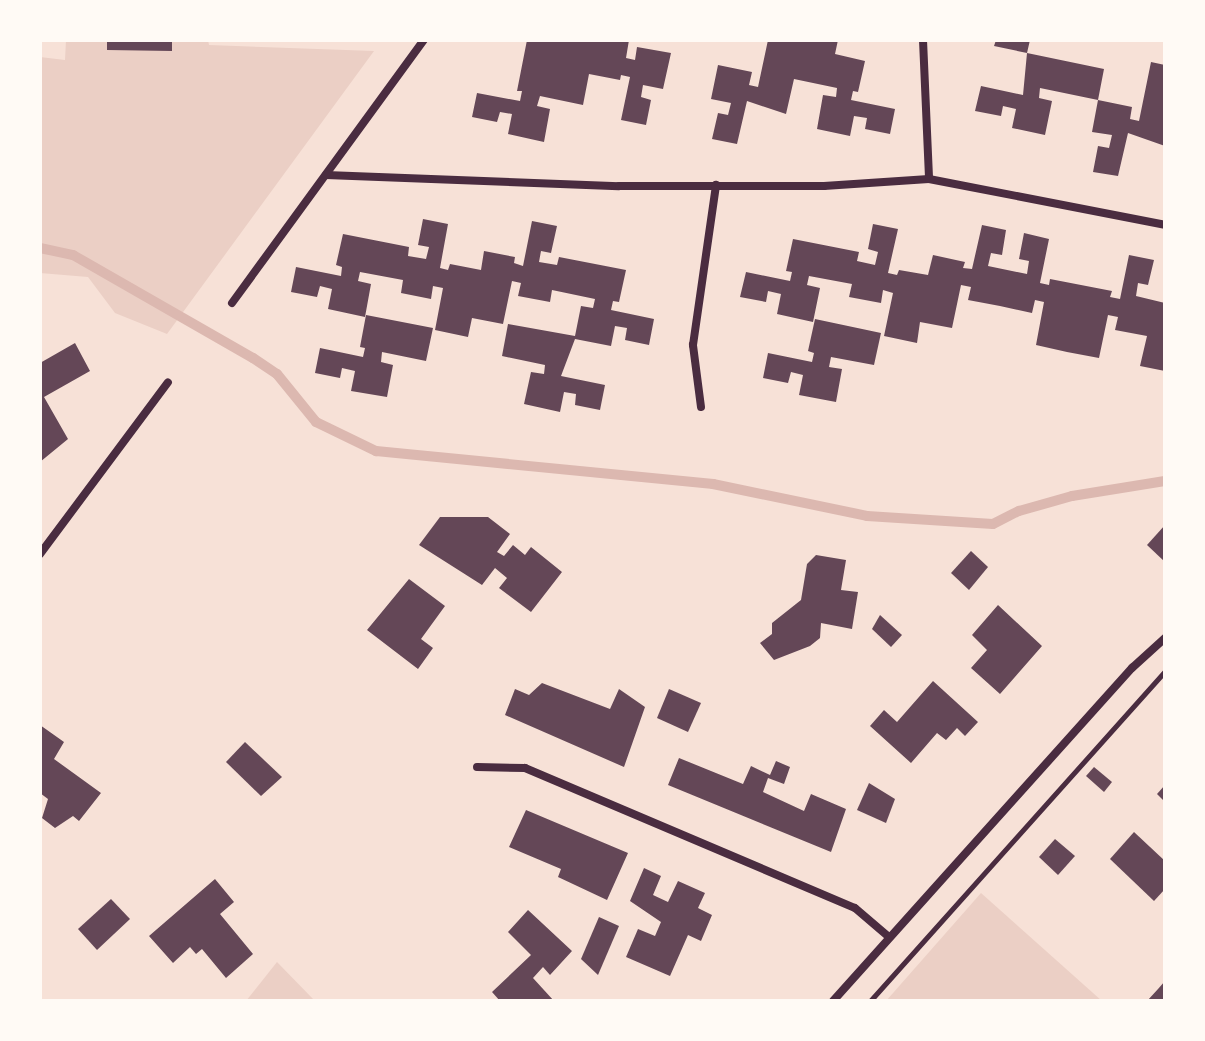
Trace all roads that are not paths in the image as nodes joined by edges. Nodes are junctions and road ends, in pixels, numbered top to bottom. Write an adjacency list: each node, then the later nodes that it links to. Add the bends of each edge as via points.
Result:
1 (424, 40): 3 (street)
2 (923, 40): 4 (street)
3 (326, 175): 5 (street); 7 (street)
4 (929, 179): 5 (street); 6 (street)
5 (716, 185): 9 (street, via 693,345)
6 (1165, 225)
7 (232, 303)
8 (168, 382): 10 (street)
9 (701, 407)
10 (40, 554)
11 (1165, 638): 13 (street)
12 (477, 767): 13 (street, via 525,768 855,908)
13 (889, 937): 14 (street)
14 (833, 1001)

